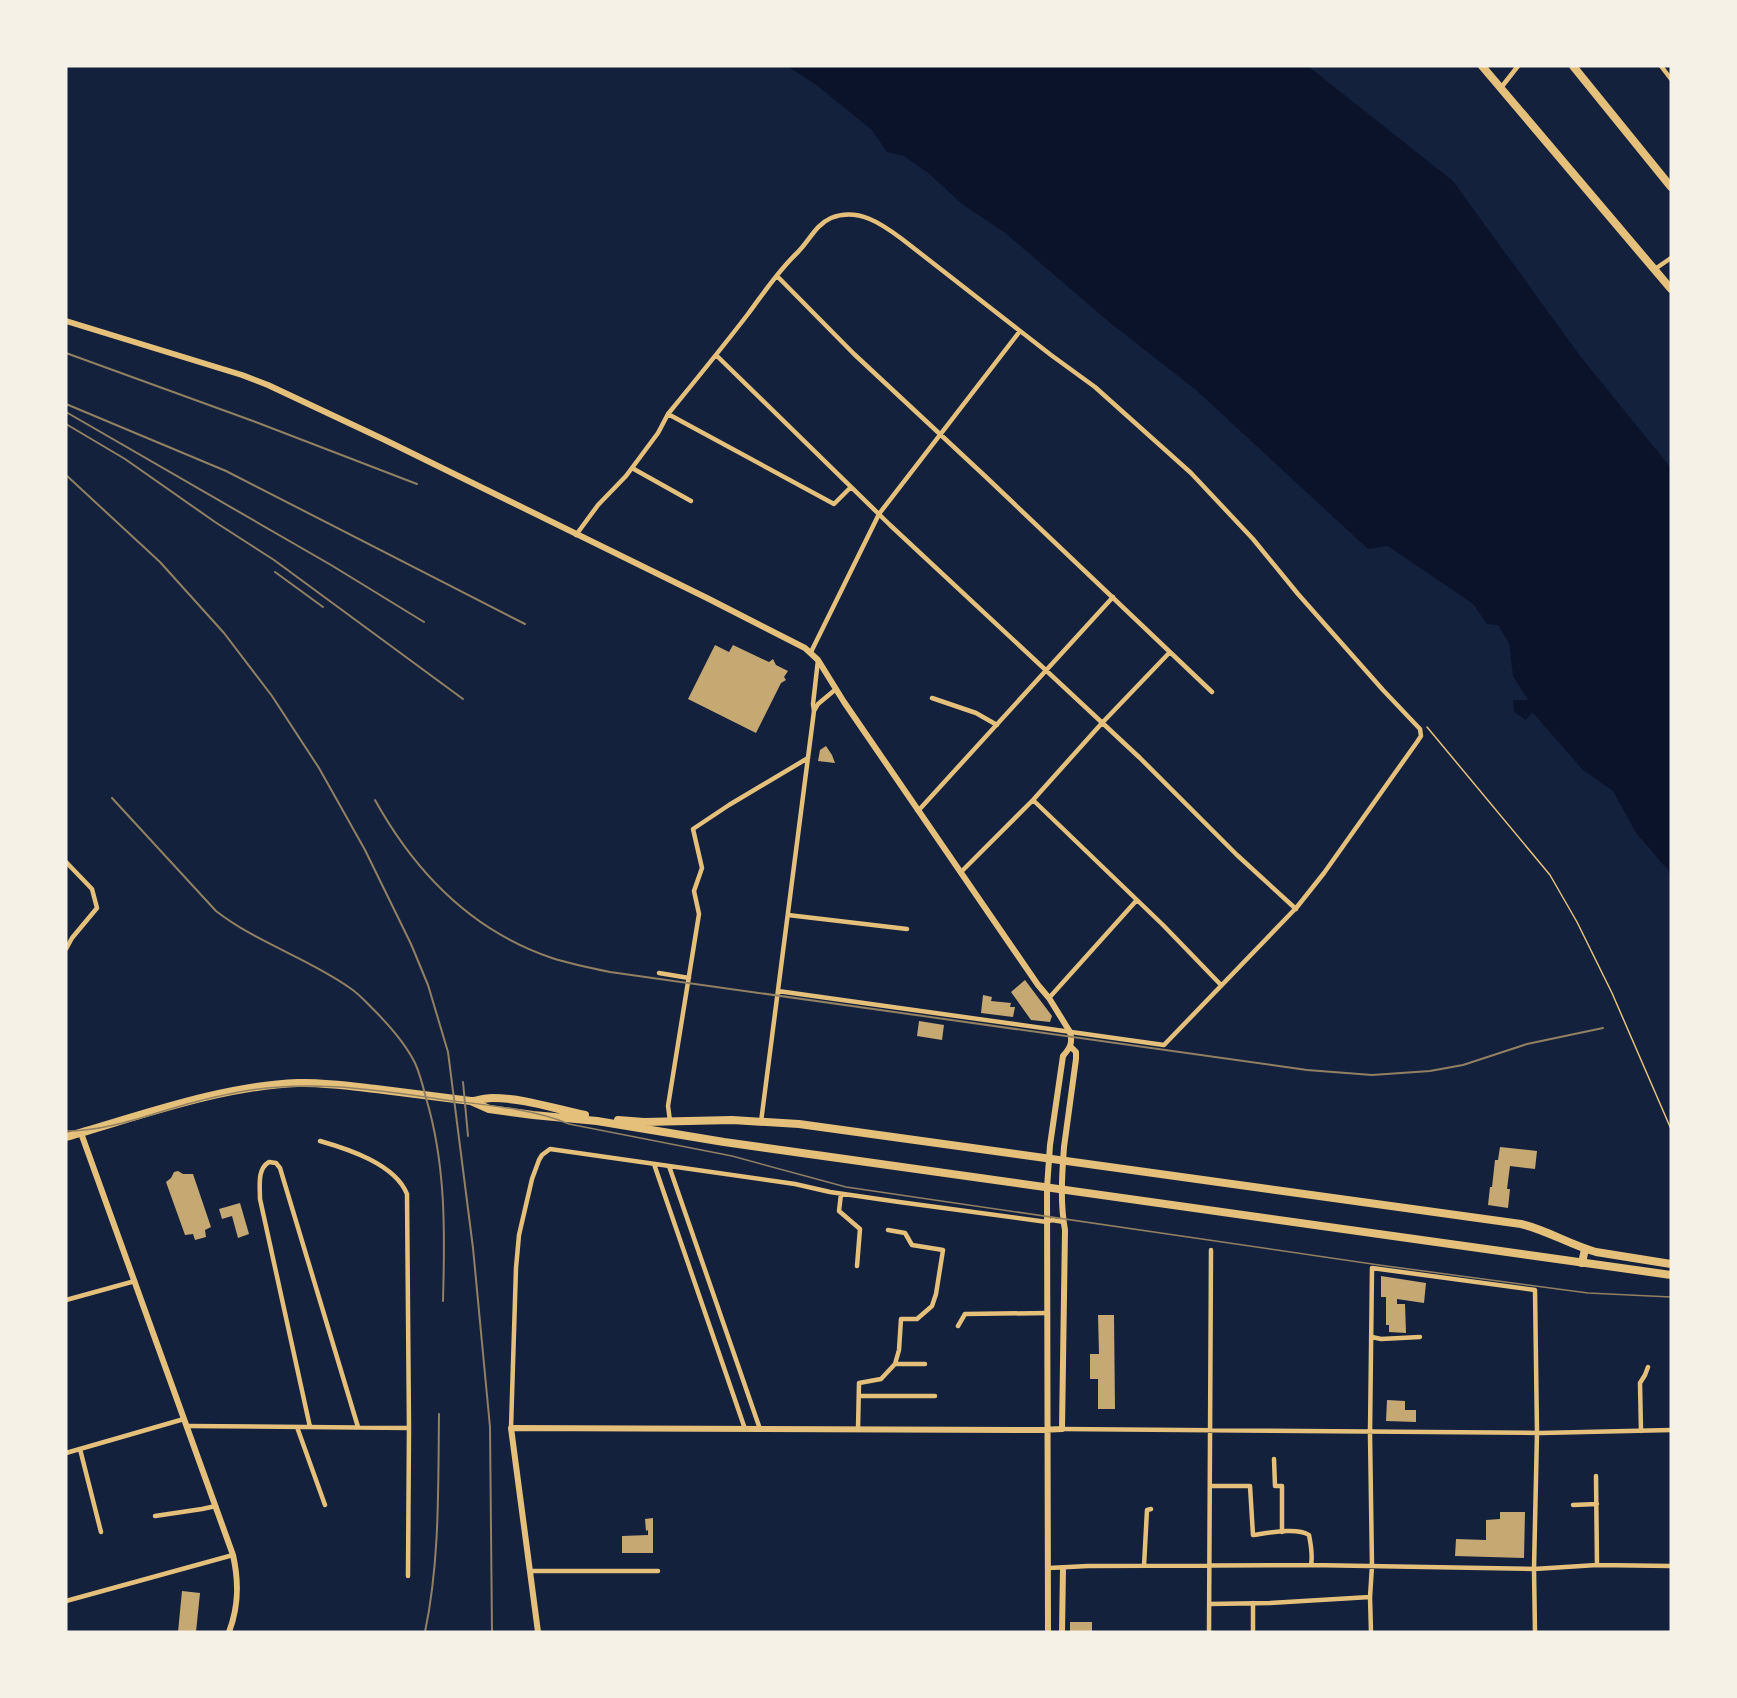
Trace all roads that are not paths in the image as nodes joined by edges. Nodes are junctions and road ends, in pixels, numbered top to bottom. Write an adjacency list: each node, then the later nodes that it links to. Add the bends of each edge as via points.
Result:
1 (1482, 66): 6 (main road)
2 (1518, 66): 6 (street)
3 (1573, 66): 7 (main road)
4 (1661, 66): 5 (street)
5 (1671, 79)
6 (1500, 89): 9 (main road)
7 (1671, 187)
8 (1671, 258): 9 (street)
9 (1655, 269): 11 (main road)
10 (777, 276): 13 (street, via 818,227 830,219 871,219); 14 (street); 16 (street)
11 (1671, 290)
12 (66, 321): 21 (street, via 268,385)
13 (1020, 331): 16 (street); 39 (street, via 1106,397 1191,473 1420,729 1417,742)
14 (716, 355): 15 (street); 18 (street)
15 (668, 414): 17 (street); 18 (street, via 834,504)
16 (940, 435): 20 (street); 22 (street)
17 (632, 468): 19 (street); 21 (street)
18 (851, 487): 20 (street)
19 (691, 501)
20 (879, 514): 23 (street); 26 (street)
21 (576, 535): 23 (street)
22 (1113, 597): 24 (street); 26 (street)
23 (811, 652): 25 (street)
24 (1170, 652): 28 (street); 31 (street)
25 (818, 660): 27 (street); 30 (street)
26 (1047, 670): 31 (street); 32 (street)
27 (836, 689): 30 (street); 35 (street)
28 (1212, 692)
29 (932, 698): 32 (street, via 976,713)
30 (814, 711): 33 (street)
31 (1102, 723): 34 (street); 39 (street)
32 (997, 725): 35 (street)
33 (808, 758): 40 (street); 44 (street, via 693,829 702,868 694,891 699,914)
34 (1032, 800): 37 (street); 38 (street)
35 (918, 810): 37 (street)
36 (66, 862): 42 (street, via 92,889 97,908)
37 (962, 871): 47 (street)
38 (1136, 901): 45 (street); 47 (street)
39 (1296, 909): 45 (street)
40 (788, 915): 41 (street); 46 (street)
41 (907, 929)
42 (66, 949)
43 (659, 973): 44 (street)
44 (689, 978): 51 (street, via 668,1106)
45 (1221, 985): 48 (street, via 1164,1045)
46 (778, 991): 48 (street); 52 (street)
47 (1049, 998): 48 (street)
48 (1070, 1032): 49 (street)
49 (1071, 1047): 56 (street, via 1063,1056); 57 (street, via 1076,1059)
50 (471, 1101): 51 (main road, via 501,1099 616,1120); 53 (main road, via 338,1084 299,1083 234,1091); 60 (main road, via 489,1109 597,1121 724,1143)
51 (670, 1121): 52 (main road)
52 (762, 1122): 56 (main road)
53 (81, 1133): 54 (main road); 74 (street)
54 (66, 1137)
55 (320, 1140): 89 (street, via 376,1162 403,1184)
56 (1049, 1158): 57 (main road); 60 (street)
57 (1063, 1161): 61 (street); 68 (main road, via 1521,1224)
58 (654, 1164): 59 (street); 64 (street); 90 (street, via 555,1149 546,1151 539,1160 519,1235)
59 (669, 1166): 62 (street); 63 (street)
60 (1047, 1188): 61 (main road); 65 (street)
61 (1062, 1190): 66 (street); 70 (main road)
62 (841, 1194): 65 (street); 72 (street, via 839,1211 860,1229)
63 (681, 1202): 64 (street); 92 (street)
64 (669, 1207): 91 (street)
65 (1047, 1222): 66 (street); 76 (street)
66 (1064, 1222): 94 (street)
67 (888, 1230): 80 (street, via 905,1233 912,1245 943,1250 932,1306 917,1319 901,1319)
68 (1585, 1249): 70 (main road); 71 (main road)
69 (1211, 1250): 96 (street)
70 (1582, 1263): 73 (main road)
71 (1671, 1264)
72 (857, 1266)
73 (1671, 1275)
74 (135, 1281): 75 (street); 85 (street)
75 (66, 1300)
76 (1048, 1313): 77 (street, via 965,1314); 95 (street)
77 (958, 1326)
78 (1372, 1337): 79 (street); 99 (street); 100 (street, via 1372,1268 1535,1290)
79 (1420, 1337)
80 (895, 1364): 81 (street); 83 (street, via 882,1379 859,1383)
81 (925, 1364)
82 (1648, 1367): 98 (street, via 1640,1383)
83 (859, 1396): 84 (street); 93 (street)
84 (935, 1396)
85 (186, 1423): 86 (street); 101 (street); 109 (street)
86 (297, 1427): 87 (street); 107 (street)
87 (310, 1427): 88 (street); 88 (street, via 260,1199 261,1171 269,1162 279,1168)
88 (358, 1427): 89 (street)
89 (409, 1428): 126 (street)
90 (511, 1428): 91 (street); 124 (street)
91 (745, 1429): 92 (street)
92 (760, 1429): 93 (street)
93 (858, 1429): 95 (street)
94 (1062, 1429): 95 (street); 96 (street)
95 (1048, 1430): 121 (street)
96 (1210, 1430): 99 (street); 105 (street)
97 (1671, 1430): 98 (street)
98 (1641, 1431): 100 (street)
99 (1370, 1432): 100 (street); 119 (street)
100 (1537, 1433): 123 (street)
101 (80, 1449): 102 (street); 112 (street)
102 (66, 1453)
103 (1274, 1459): 113 (street, via 1275,1486 1282,1486)
104 (1596, 1476): 106 (street)
105 (1210, 1485): 113 (street, via 1250,1486 1254,1535); 118 (street)
106 (1597, 1504): 108 (street); 116 (street)
107 (325, 1505)
108 (1574, 1505)
109 (216, 1506): 111 (street); 114 (street)
110 (1151, 1509): 117 (street, via 1147,1510)
111 (155, 1516)
112 (101, 1532)
113 (1282, 1532): 115 (street, via 1309,1535)
114 (233, 1555): 128 (street); 131 (street, via 238,1589)
115 (1311, 1565): 118 (street); 119 (street)
116 (1597, 1565): 120 (street); 123 (street)
117 (1144, 1566): 118 (street); 122 (street)
118 (1209, 1566): 130 (street)
119 (1372, 1566): 123 (street); 127 (street)
120 (1671, 1566)
121 (1048, 1568): 122 (street); 133 (street)
122 (1063, 1568): 134 (street)
123 (1534, 1569): 138 (street)
124 (530, 1571): 125 (street); 132 (street)
125 (658, 1571)
126 (408, 1576)
127 (1370, 1597): 129 (street); 137 (street)
128 (66, 1601)
129 (1253, 1603): 130 (street); 136 (street)
130 (1209, 1604): 135 (street)
131 (229, 1632)
132 (538, 1632)
133 (1048, 1632)
134 (1062, 1632)
135 (1209, 1632)
136 (1253, 1632)
137 (1371, 1632)
138 (1535, 1632)

